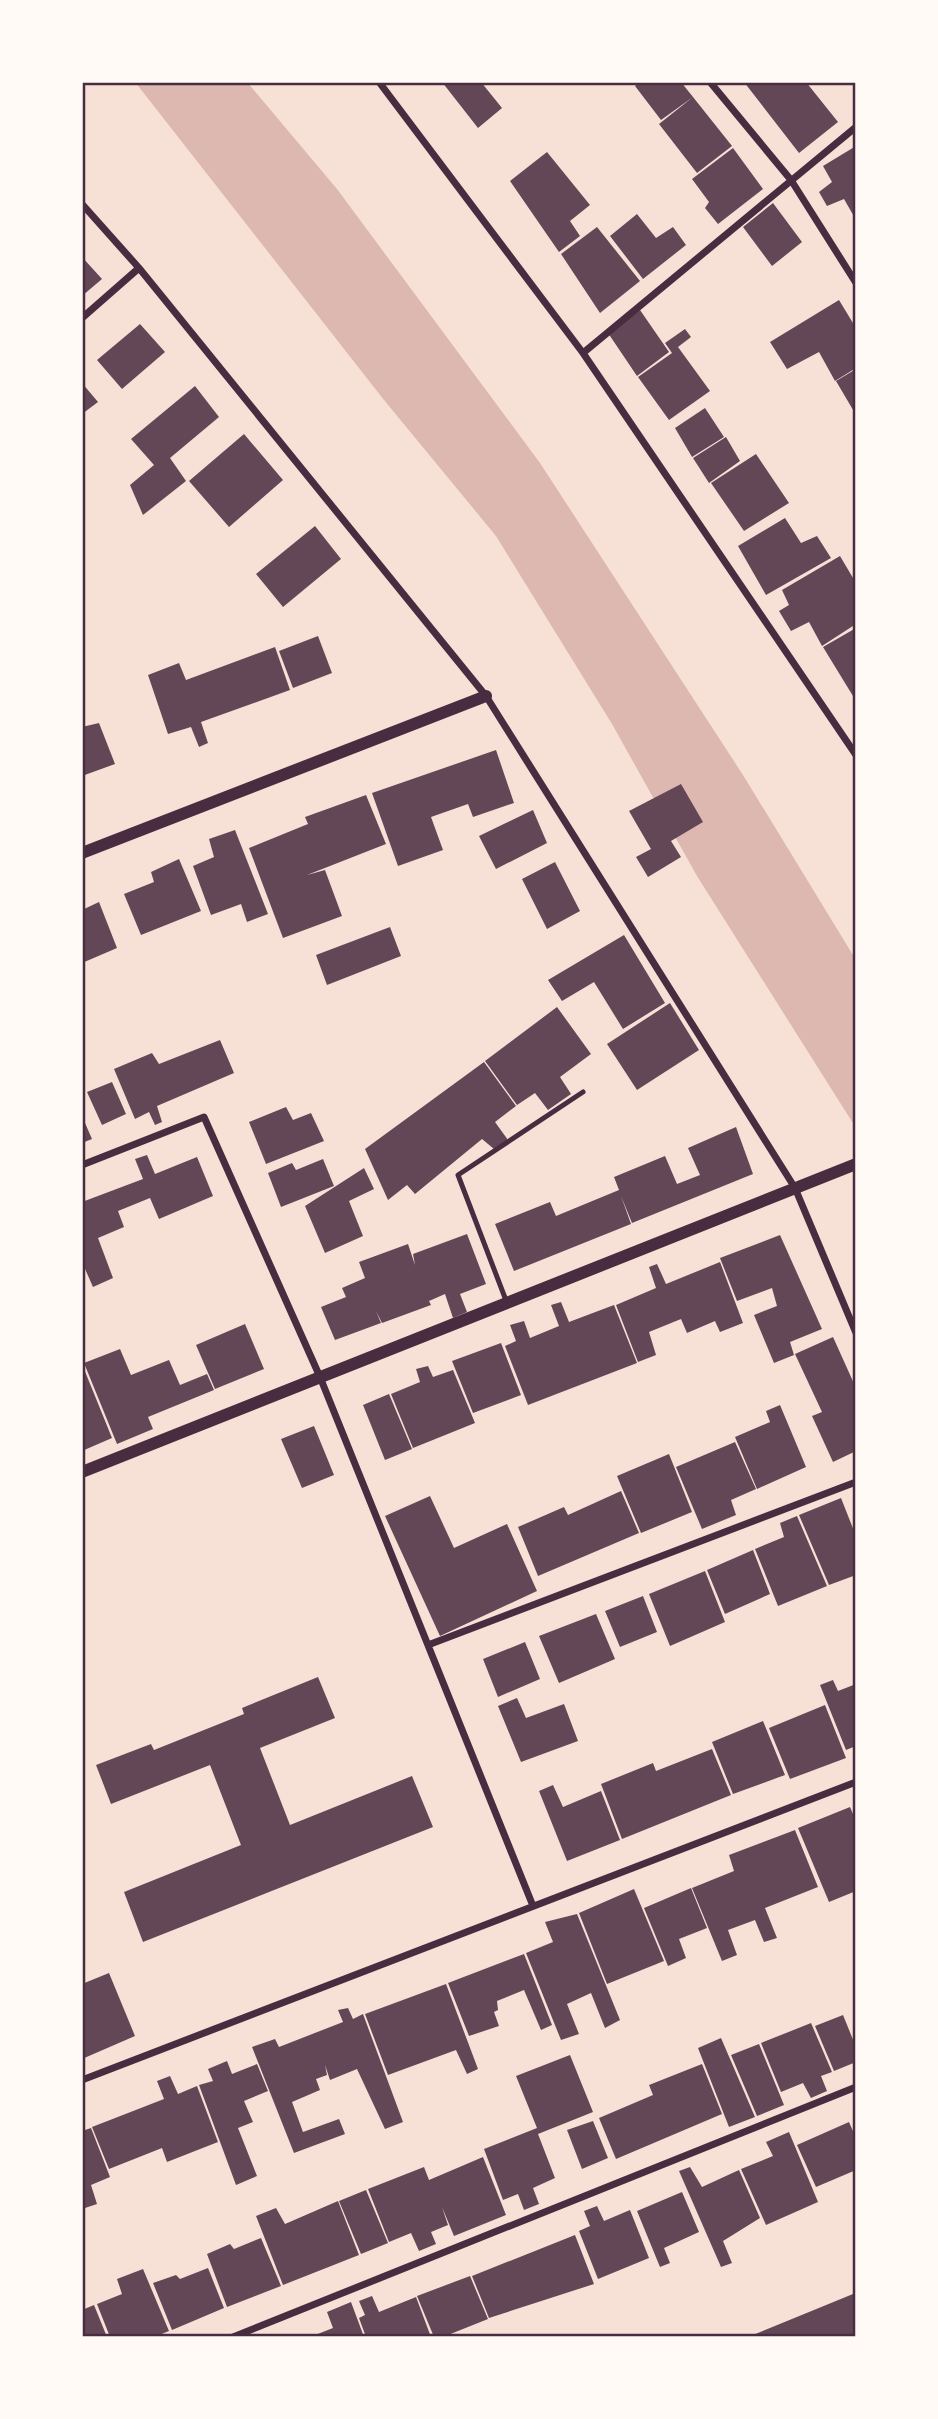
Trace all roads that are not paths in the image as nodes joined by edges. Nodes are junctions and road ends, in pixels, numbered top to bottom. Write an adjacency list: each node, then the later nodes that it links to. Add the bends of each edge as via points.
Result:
1 (379, 82): 9 (street)
2 (710, 82): 4 (street)
3 (856, 127): 4 (street)
4 (791, 180): 7 (street); 9 (street)
5 (82, 204): 6 (street)
6 (139, 268): 8 (street); 10 (street)
7 (856, 283)
8 (82, 318)
9 (583, 353): 11 (street)
10 (486, 696): 12 (street); 16 (street)
11 (856, 755)
12 (82, 853)
13 (583, 1092): 17 (lane, via 458,1175)
14 (854, 1164): 16 (street)
15 (82, 1165): 19 (street, via 204,1117)
16 (795, 1188): 17 (street); 18 (street)
17 (507, 1303): 19 (street)
18 (856, 1333)
19 (320, 1377): 20 (street); 22 (street)
20 (82, 1472)
21 (856, 1482): 22 (street)
22 (428, 1645): 24 (street)
23 (856, 1782): 24 (street)
24 (533, 1906): 25 (street)
25 (82, 2080)
26 (856, 2087): 27 (street)
27 (233, 2337)

